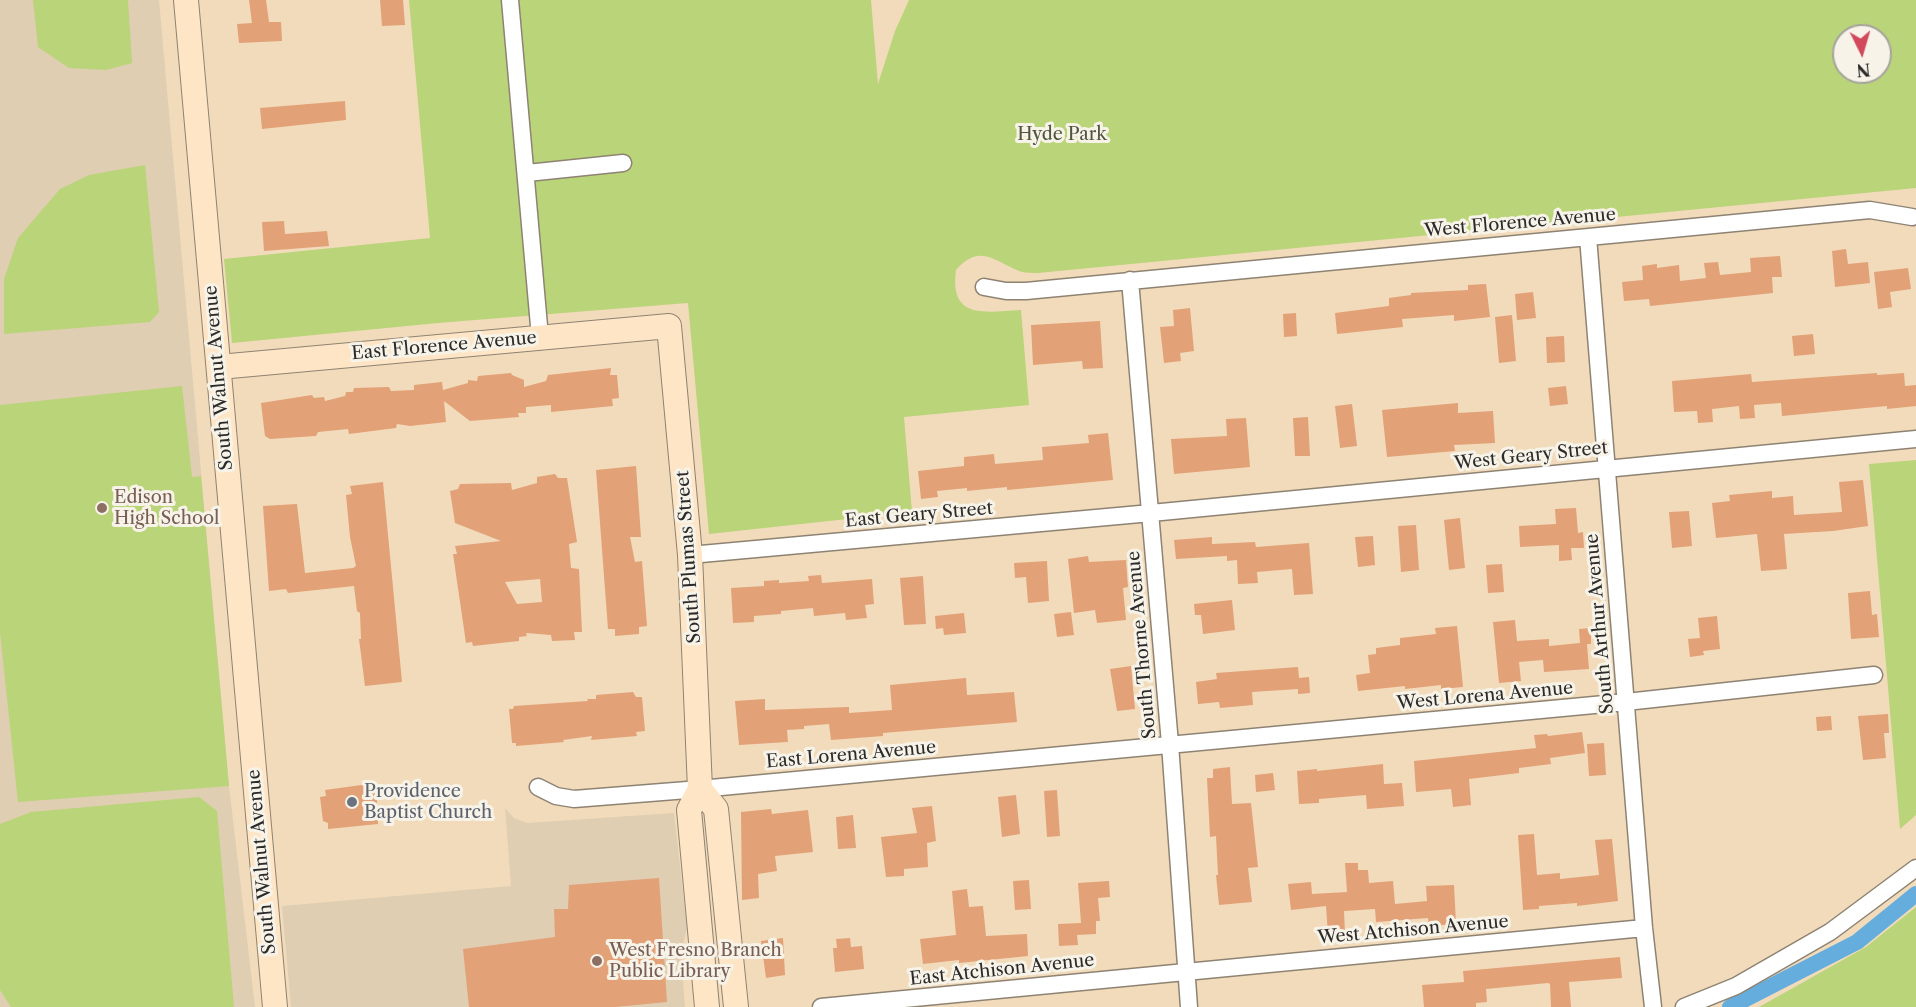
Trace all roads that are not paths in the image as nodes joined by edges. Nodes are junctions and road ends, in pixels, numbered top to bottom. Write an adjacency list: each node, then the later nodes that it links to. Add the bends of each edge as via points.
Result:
1 (186, 0): 11 (street, South Walnut Avenue)
2 (510, 0): 4 (street)
3 (623, 163): 4 (street)
4 (527, 173): 10 (street)
5 (1912, 217): 6 (street, West Florence Avenue, via 1870,210)
6 (1588, 237): 7 (street, West Florence Avenue); 13 (street, South Arthur Avenue)
7 (1130, 280): 8 (street, via 1026,291); 14 (street, South Thorne Avenue)
8 (984, 287)
9 (669, 326): 10 (street, East Florence Avenue); 15 (street, South Plumas Street)
10 (540, 337): 11 (street, East Florence Avenue)
11 (219, 367): 24 (street, South Walnut Avenue)
12 (1916, 439): 13 (street, West Geary Street)
13 (1607, 468): 14 (street, West Geary Street); 17 (street, South Arthur Avenue)
14 (1151, 513): 15 (street, East Geary Street); 18 (street, South Thorne Avenue)
15 (690, 555): 20 (street, South Plumas Street)
16 (1874, 675): 17 (street, West Lorena Avenue)
17 (1626, 702): 18 (street, West Lorena Avenue); 22 (street, South Arthur Avenue)
18 (1170, 744): 20 (street, East Lorena Avenue); 23 (street, South Thorne Avenue)
19 (538, 787): 20 (street, East Lorena Avenue, via 574,799)
20 (700, 789): 25 (street, South Plumas Street, via 689,810); 26 (street, via 716,809)
21 (1916, 868): 30 (street, via 1830,932 1736,986)
22 (1644, 928): 23 (street, West Atchison Avenue); 29 (street, South Arthur Avenue)
23 (1186, 971): 27 (street, East Atchison Avenue); 28 (street, South Thorne Avenue)
24 (274, 1007)
25 (707, 1007)
26 (736, 1007)
27 (822, 1007)
28 (1190, 1007)
29 (1653, 1007)
30 (1684, 1007)

